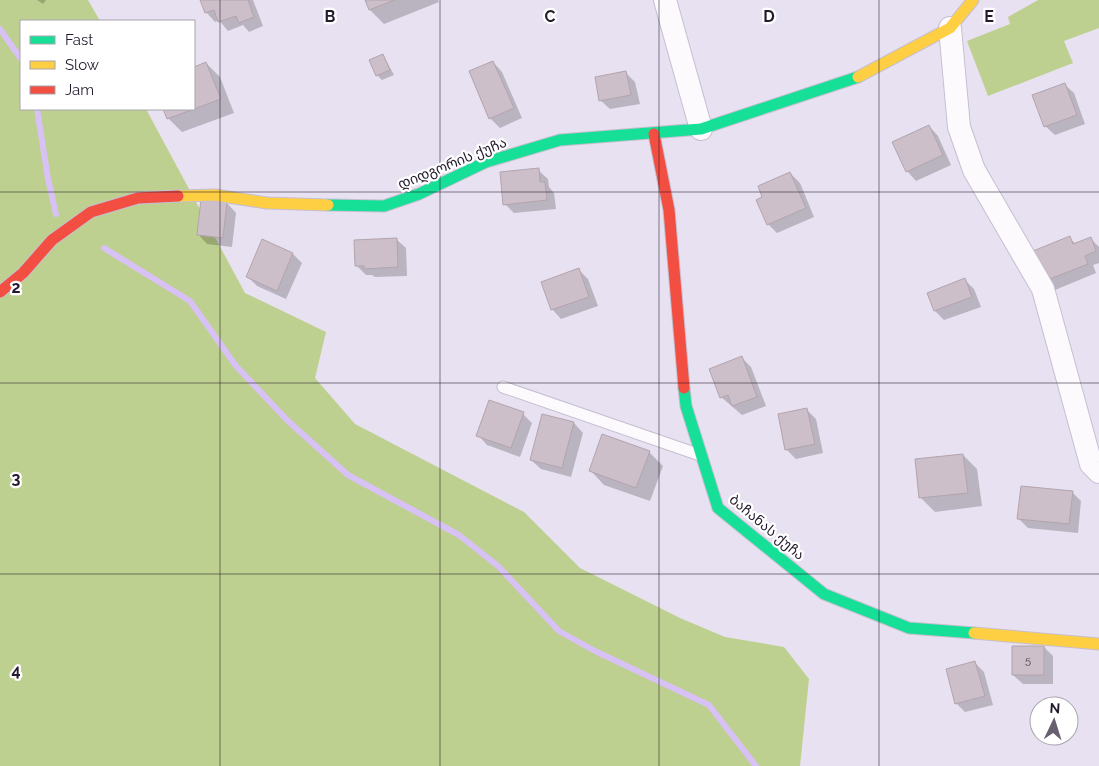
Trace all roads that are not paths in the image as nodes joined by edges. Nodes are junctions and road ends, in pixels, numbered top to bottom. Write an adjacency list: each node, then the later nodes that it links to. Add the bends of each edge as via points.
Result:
1 (665, 0): 4 (street)
2 (973, 0): 3 (street, დიდგორის ქუჩა)
3 (950, 28): 4 (street, დიდგორის ქუჩა, via 859,77); 9 (street, via 959,127 974,170 1043,289 1091,464)
4 (700, 129): 5 (street, დიდგორის ქუჩა)
5 (654, 134): 6 (street, დიდგორის ქუჩა, via 560,140 486,162 419,194 384,206 267,203 215,195 138,198 91,212 52,240 23,273); 8 (street, ბაჩანას ქუჩა, via 669,210 686,406)
6 (0, 292)
7 (504, 387): 8 (lane)
8 (702, 456): 10 (street, ბაჩანას ქუჩა, via 718,508 824,594 909,628)
9 (1099, 472)
10 (1099, 644)

